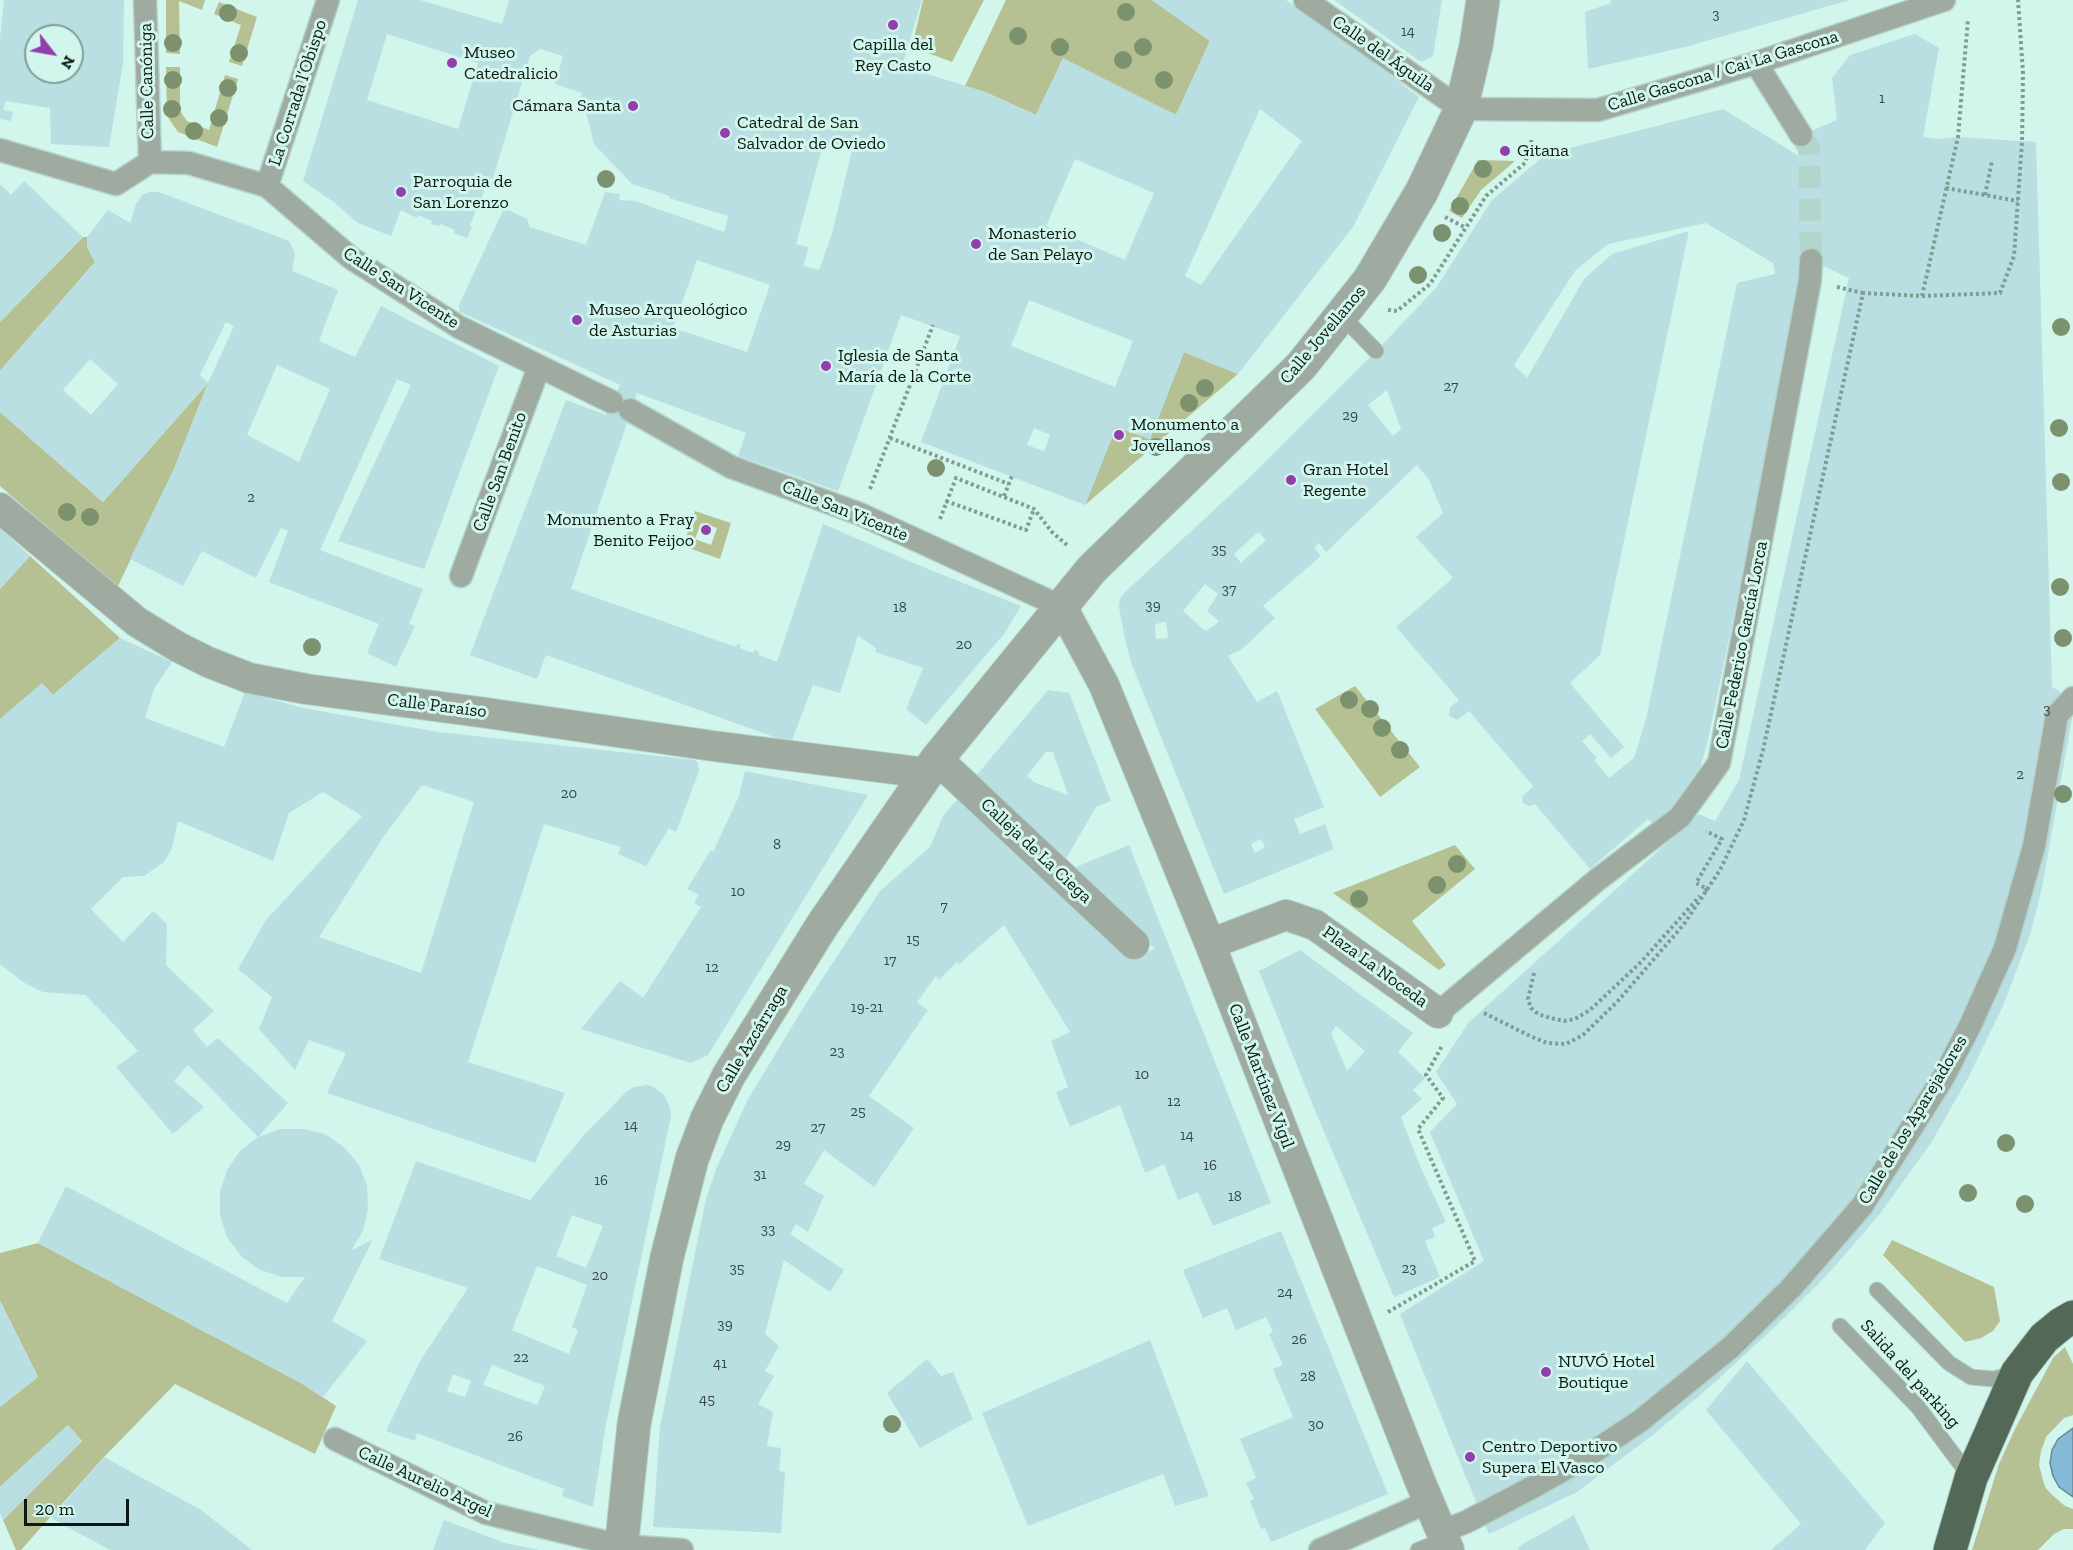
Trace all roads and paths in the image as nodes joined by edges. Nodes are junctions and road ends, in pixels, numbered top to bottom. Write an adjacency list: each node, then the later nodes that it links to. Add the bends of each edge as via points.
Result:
1 (145, 0): 14 (street, Calle Canóniga)
2 (328, 0): 15 (street, La Corrada l’Obispo)
3 (1305, 0): 9 (street, Calle del Águila)
4 (1483, 0): 9 (street, Calle Jovellanos)
5 (1944, 0): 8 (street, Calle Gascona / Cai La Gascona)
6 (2018, 0): 18 (path, via 2024,73)
7 (1968, 11): 16 (path, via 1958,136)
8 (1756, 63): 10 (street, Calle Gascona / Cai La Gascona, via 1598,110); 11 (street)
9 (1461, 109): 10 (street, Calle Gascona / Cai La Gascona); 21 (street, Calle Jovellanos, via 1416,201)
10 (1541, 109): 21 (path, via 1525,163 1486,196 1430,284 1397,311)
11 (1801, 135)
12 (0, 150): 14 (street, via 116,184)
13 (1992, 161): 17 (path)
14 (150, 162): 15 (street, via 189,163)
15 (267, 186): 24 (street, Calle San Vicente, via 351,258 459,327)
16 (1946, 188): 17 (path); 20 (path)
17 (1985, 195): 18 (path)
18 (2018, 201): 20 (path, via 2014,255 2001,293)
19 (1811, 260): 44 (street, Calle Federico García Lorca, via 1719,763 1680,817)
20 (1922, 296): 40 (path, via 1863,293 1763,750 1744,820)
21 (1347, 311): 23 (lane); 36 (street, Calle Jovellanos, via 1301,366 1092,569)
22 (933, 325): 25 (path)
23 (1376, 351)
24 (539, 367): 32 (street, Calle San Vicente, via 621,406 731,467); 35 (street, Calle San Benito)
25 (890, 438): 27 (path); 32 (path)
26 (1012, 476): 27 (path)
27 (1009, 484): 28 (path)
28 (1004, 496): 29 (path, via 956,478); 31 (path)
29 (946, 501): 31 (path, via 1026,530); 33 (path)
30 (0, 508): 38 (street, Calle Paraíso, via 137,622 198,657 249,678 713,746)
31 (1034, 508): 34 (path)
32 (860, 514): 36 (street, Calle San Vicente)
33 (941, 515)
34 (1059, 538)
35 (461, 576)
36 (1062, 607): 38 (street, Calle Azcárraga); 42 (street, Calle Martínez Vigil, via 1104,685)
37 (2073, 698): 54 (street, Calle de los Aparejadores, via 2057,715 2034,846 2005,948 1943,1078 1862,1206 1791,1288 1746,1332 1640,1421 1583,1459 1466,1522)
38 (931, 766): 41 (street, Calleja de La Ciega); 55 (street, Calle Azcárraga, via 762,1020 707,1119 692,1159 667,1257 634,1424)
39 (1718, 845): 40 (path, via 1696,883)
40 (1707, 889): 43 (path, via 1640,963 1590,1010 1575,1018 1550,1018 1531,1008 1528,999); 44 (path, via 1684,924 1618,1001 1583,1035 1566,1044 1547,1042)
41 (1134, 944)
42 (1210, 944): 44 (street, Plaza La Noceda, via 1286,915 1316,925); 53 (street, Calle Martínez Vigil)
43 (1536, 967)
44 (1447, 1006)
45 (1443, 1044): 47 (path, via 1426,1075 1443,1098 1418,1129 1475,1260)
46 (1877, 1290): 50 (lane, via 1949,1363 1971,1377 1994,1379)
47 (1398, 1307)
48 (2073, 1317): 50 (highway, via 2044,1338)
49 (1840, 1326): 52 (lane, Salida del parking, via 1918,1407)
50 (2017, 1374): 52 (highway)
51 (334, 1439): 55 (street, Calle Aurelio Argel, via 486,1513)
52 (1971, 1478): 58 (highway)
53 (1428, 1502): 54 (street, Calle Martínez Vigil); 57 (street)
54 (1438, 1543)
55 (621, 1548): 56 (street, Calle Aurelio Argel)
56 (682, 1550)
57 (1320, 1550)
58 (1950, 1550)

